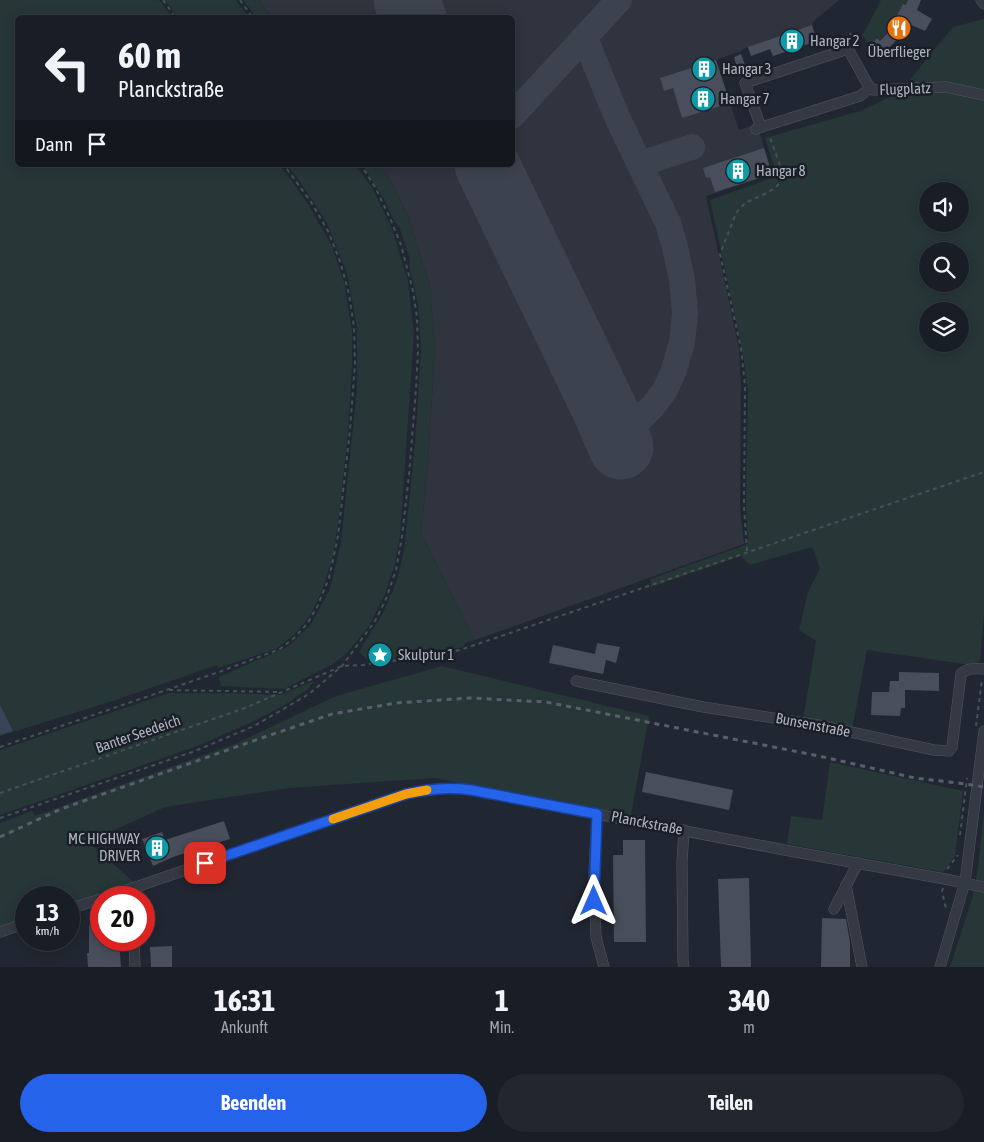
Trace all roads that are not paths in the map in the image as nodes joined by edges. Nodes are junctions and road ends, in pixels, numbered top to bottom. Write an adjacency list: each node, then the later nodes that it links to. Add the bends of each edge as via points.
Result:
1 (982, 0): 2 (street)
2 (984, 4)
3 (870, 88): 3 (street, Flugplatz, via 851,45 745,83 760,128 860,96); 4 (street, Flugplatz, via 876,91 946,87)
4 (984, 95)
5 (984, 669): 6 (street, Bunsenstraße, via 972,668 962,674 952,747 943,751)
6 (576, 681)
7 (984, 731): 11 (street)
8 (597, 814): 9 (street, Planckstraße); 13 (street, Planckstraße, via 471,790 425,790 259,844); 20 (street, via 594,914)
9 (684, 830): 10 (street, Planckstraße); 21 (street)
10 (858, 863): 11 (street, Planckstraße); 12 (street)
11 (966, 882): 14 (street); 23 (street)
12 (846, 885): 15 (street); 22 (street)
13 (152, 886)
14 (984, 887)
15 (834, 909)
16 (15, 927): 17 (street)
17 (0, 932)
18 (134, 951): 19 (street)
19 (135, 967)
20 (604, 967)
21 (684, 967)
22 (862, 967)
23 (940, 967)

